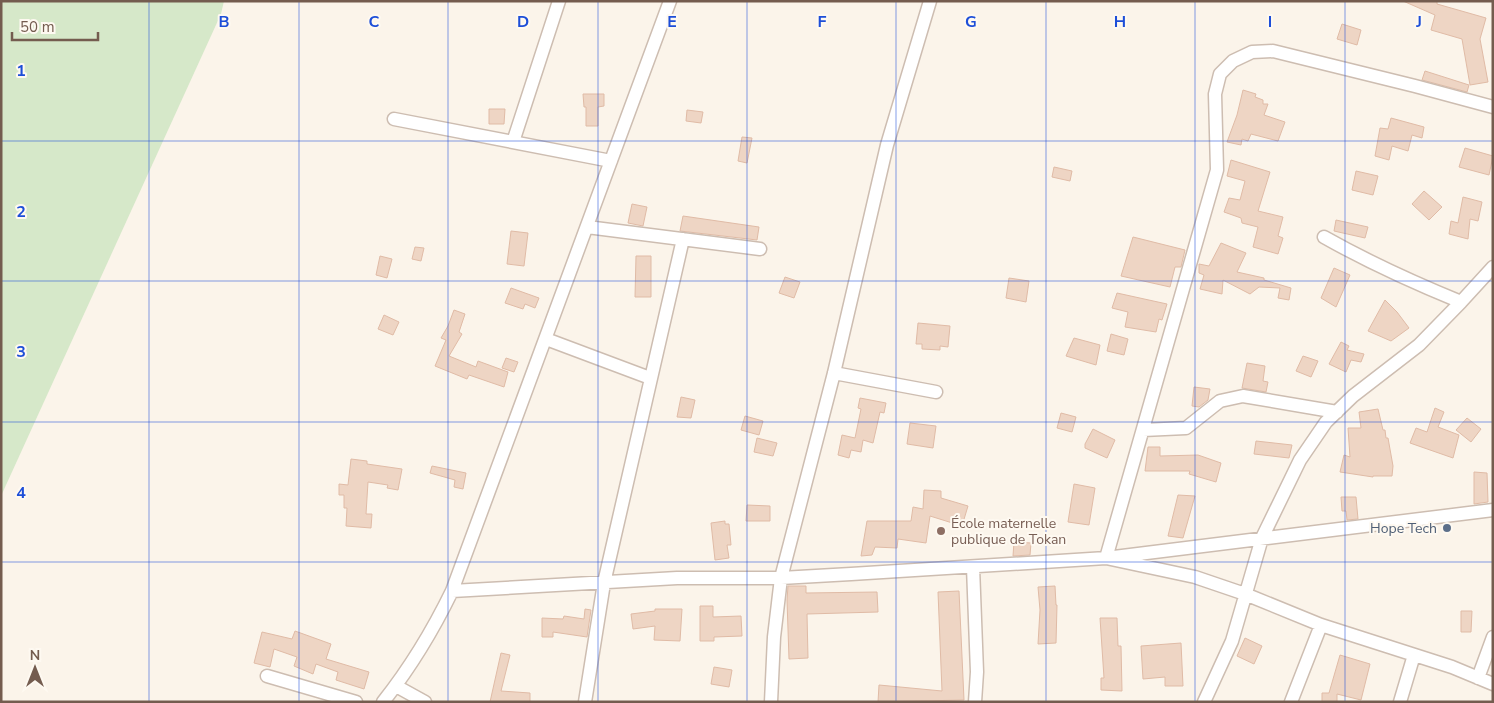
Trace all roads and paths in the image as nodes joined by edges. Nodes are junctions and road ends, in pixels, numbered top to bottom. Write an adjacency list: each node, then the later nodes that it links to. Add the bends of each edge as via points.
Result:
1 (559, 1): 6 (street)
2 (670, 1): 7 (street)
3 (930, 1): 15 (street, via 887,146)
4 (1493, 107): 19 (street, via 1273,51 1252,52 1232,61 1220,74 1215,94 1217,170)
5 (394, 119): 6 (street)
6 (513, 142): 7 (street)
7 (612, 161): 8 (street)
8 (587, 227): 10 (street); 14 (street)
9 (1324, 237): 13 (street, via 1397,276)
10 (683, 239): 11 (street); 16 (street)
11 (760, 249)
12 (1493, 267): 13 (street)
13 (1461, 302): 18 (street, via 1420,345)
14 (546, 339): 16 (street); 26 (street)
15 (834, 373): 17 (street); 24 (street)
16 (650, 378): 25 (street)
17 (936, 392)
18 (1337, 412): 19 (street, via 1243,396 1220,401 1186,428); 21 (street, via 1326,422 1300,460)
19 (1143, 430): 22 (street)
20 (1493, 510): 21 (street)
21 (1262, 538): 22 (street); 27 (street)
22 (1106, 558): 23 (street); 27 (street, via 1195,577)
23 (973, 567): 24 (street); 40 (street)
24 (781, 578): 25 (street); 39 (street)
25 (604, 582): 26 (street); 38 (street)
26 (452, 591): 34 (street)
27 (1245, 594): 28 (street); 41 (street, via 1232,641)
28 (1321, 625): 30 (street); 42 (street)
29 (1493, 637): 32 (street)
30 (1414, 655): 32 (street); 43 (street)
31 (267, 676): 35 (street)
32 (1478, 678): 33 (street)
33 (1493, 684)
34 (396, 686): 36 (street); 37 (street)
35 (356, 702)
36 (384, 702)
37 (425, 702)
38 (585, 702)
39 (771, 702)
40 (975, 702)
41 (1204, 702)
42 (1291, 702)
43 (1400, 702)

